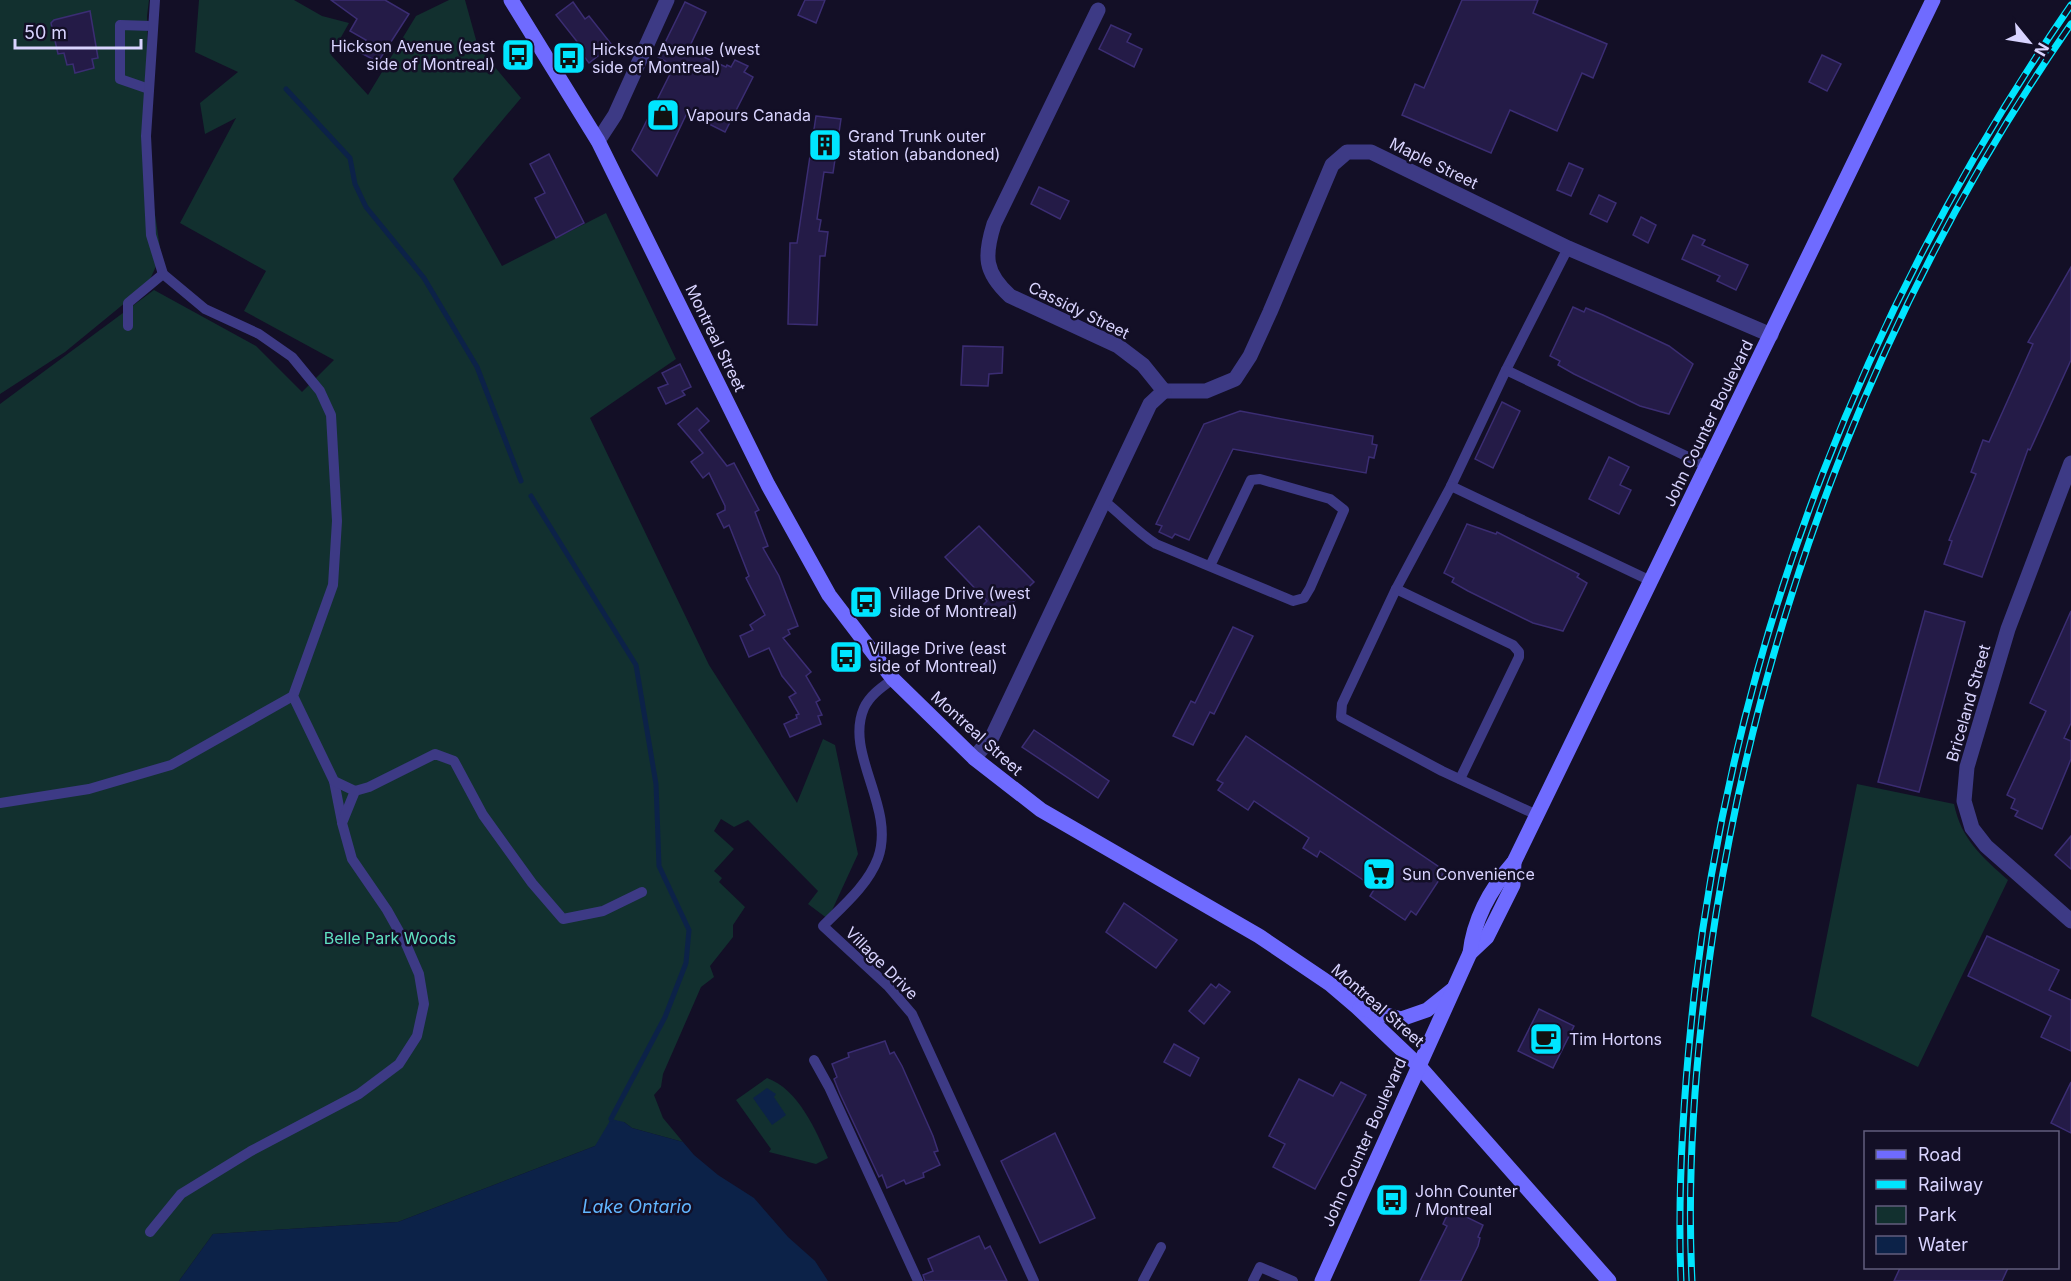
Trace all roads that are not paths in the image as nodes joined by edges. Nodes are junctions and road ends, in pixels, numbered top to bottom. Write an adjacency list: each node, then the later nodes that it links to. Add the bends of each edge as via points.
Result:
1 (155, 0): 6 (lane)
2 (511, 0): 8 (main road, Montreal Street)
3 (667, 0): 8 (street, via 615,115)
4 (1933, 0): 12 (main road, John Counter Boulevard)
5 (1098, 10): 14 (street, Cassidy Street, via 994,224 987,248 989,269 996,283 1010,296 1118,346 1143,365)
6 (152, 26): 7 (lane); 7 (lane, via 120,25 120,79)
7 (149, 89): 10 (lane, via 146,136 151,235)
8 (598, 141): 23 (main road, Montreal Street, via 795,534 829,595)
9 (1569, 248): 12 (street, Maple Street); 13 (lane); 14 (street, Maple Street, via 1371,152 1347,152 1332,165 1319,190 1270,312 1235,378 1206,391)
10 (163, 274): 11 (lane, via 128,303); 24 (lane, via 206,309 259,334 292,357 320,391 331,415 337,521 333,585)
11 (128, 326)
12 (1771, 334): 16 (main road, John Counter Boulevard)
13 (1506, 370): 16 (lane); 17 (lane)
14 (1164, 391): 19 (street, via 1150,404)
15 (2071, 463): 18 (street, Briceland Street)
16 (1707, 466): 21 (main road, John Counter Boulevard)
17 (1451, 486): 21 (lane); 22 (lane)
18 (2064, 499): 33 (street, Briceland Street, via 2008,629 1967,767 1964,801 1972,828 1986,846)
19 (1104, 501): 20 (lane, via 1156,544); 25 (street, via 992,737)
20 (1210, 566): 20 (lane, via 1293,601 1304,598 1344,510 1330,499 1260,479 1251,480)
21 (1651, 580): 30 (main road, John Counter Boulevard)
22 (1396, 589): 26 (lane, via 1342,704 1341,717); 26 (lane, via 1513,645 1519,652)
23 (893, 679): 25 (main road, Montreal Street); 41 (lane, Village Drive, via 873,694 864,709 860,729 881,818 878,858 858,890 823,926 888,986 912,1014)
24 (293, 696): 27 (lane); 29 (lane, via 171,765 89,789)
25 (974, 758): 35 (main road, Montreal Street, via 1041,810 1258,936)
26 (1460, 779): 30 (lane)
27 (334, 782): 28 (lane); 31 (lane)
28 (356, 791): 31 (lane); 32 (lane, via 435,754 454,761 483,815 563,919 603,911)
29 (0, 803)
30 (1537, 815): 34 (main road, John Counter Boulevard, via 1514,862 1513,885 1487,938 1470,953)
31 (342, 823): 38 (lane, via 352,859 387,910 419,974 424,1004 417,1036 399,1064 358,1094 251,1151 181,1194)
32 (642, 892)
33 (2071, 921)
34 (1453, 990): 35 (main road, via 1427,1010 1401,1019); 37 (main road, John Counter Boulevard)
35 (1357, 1007): 37 (main road, Montreal Street)
36 (814, 1060): 40 (lane)
37 (1418, 1065): 45 (main road, John Counter Boulevard); 46 (main road, Montreal Street)
38 (150, 1232)
39 (1161, 1247): 42 (lane)
40 (918, 1281)
41 (1034, 1281)
42 (1143, 1281)
43 (1254, 1281): 44 (lane, via 1260,1267)
44 (1293, 1281)
45 (1322, 1281)
46 (1609, 1281)

